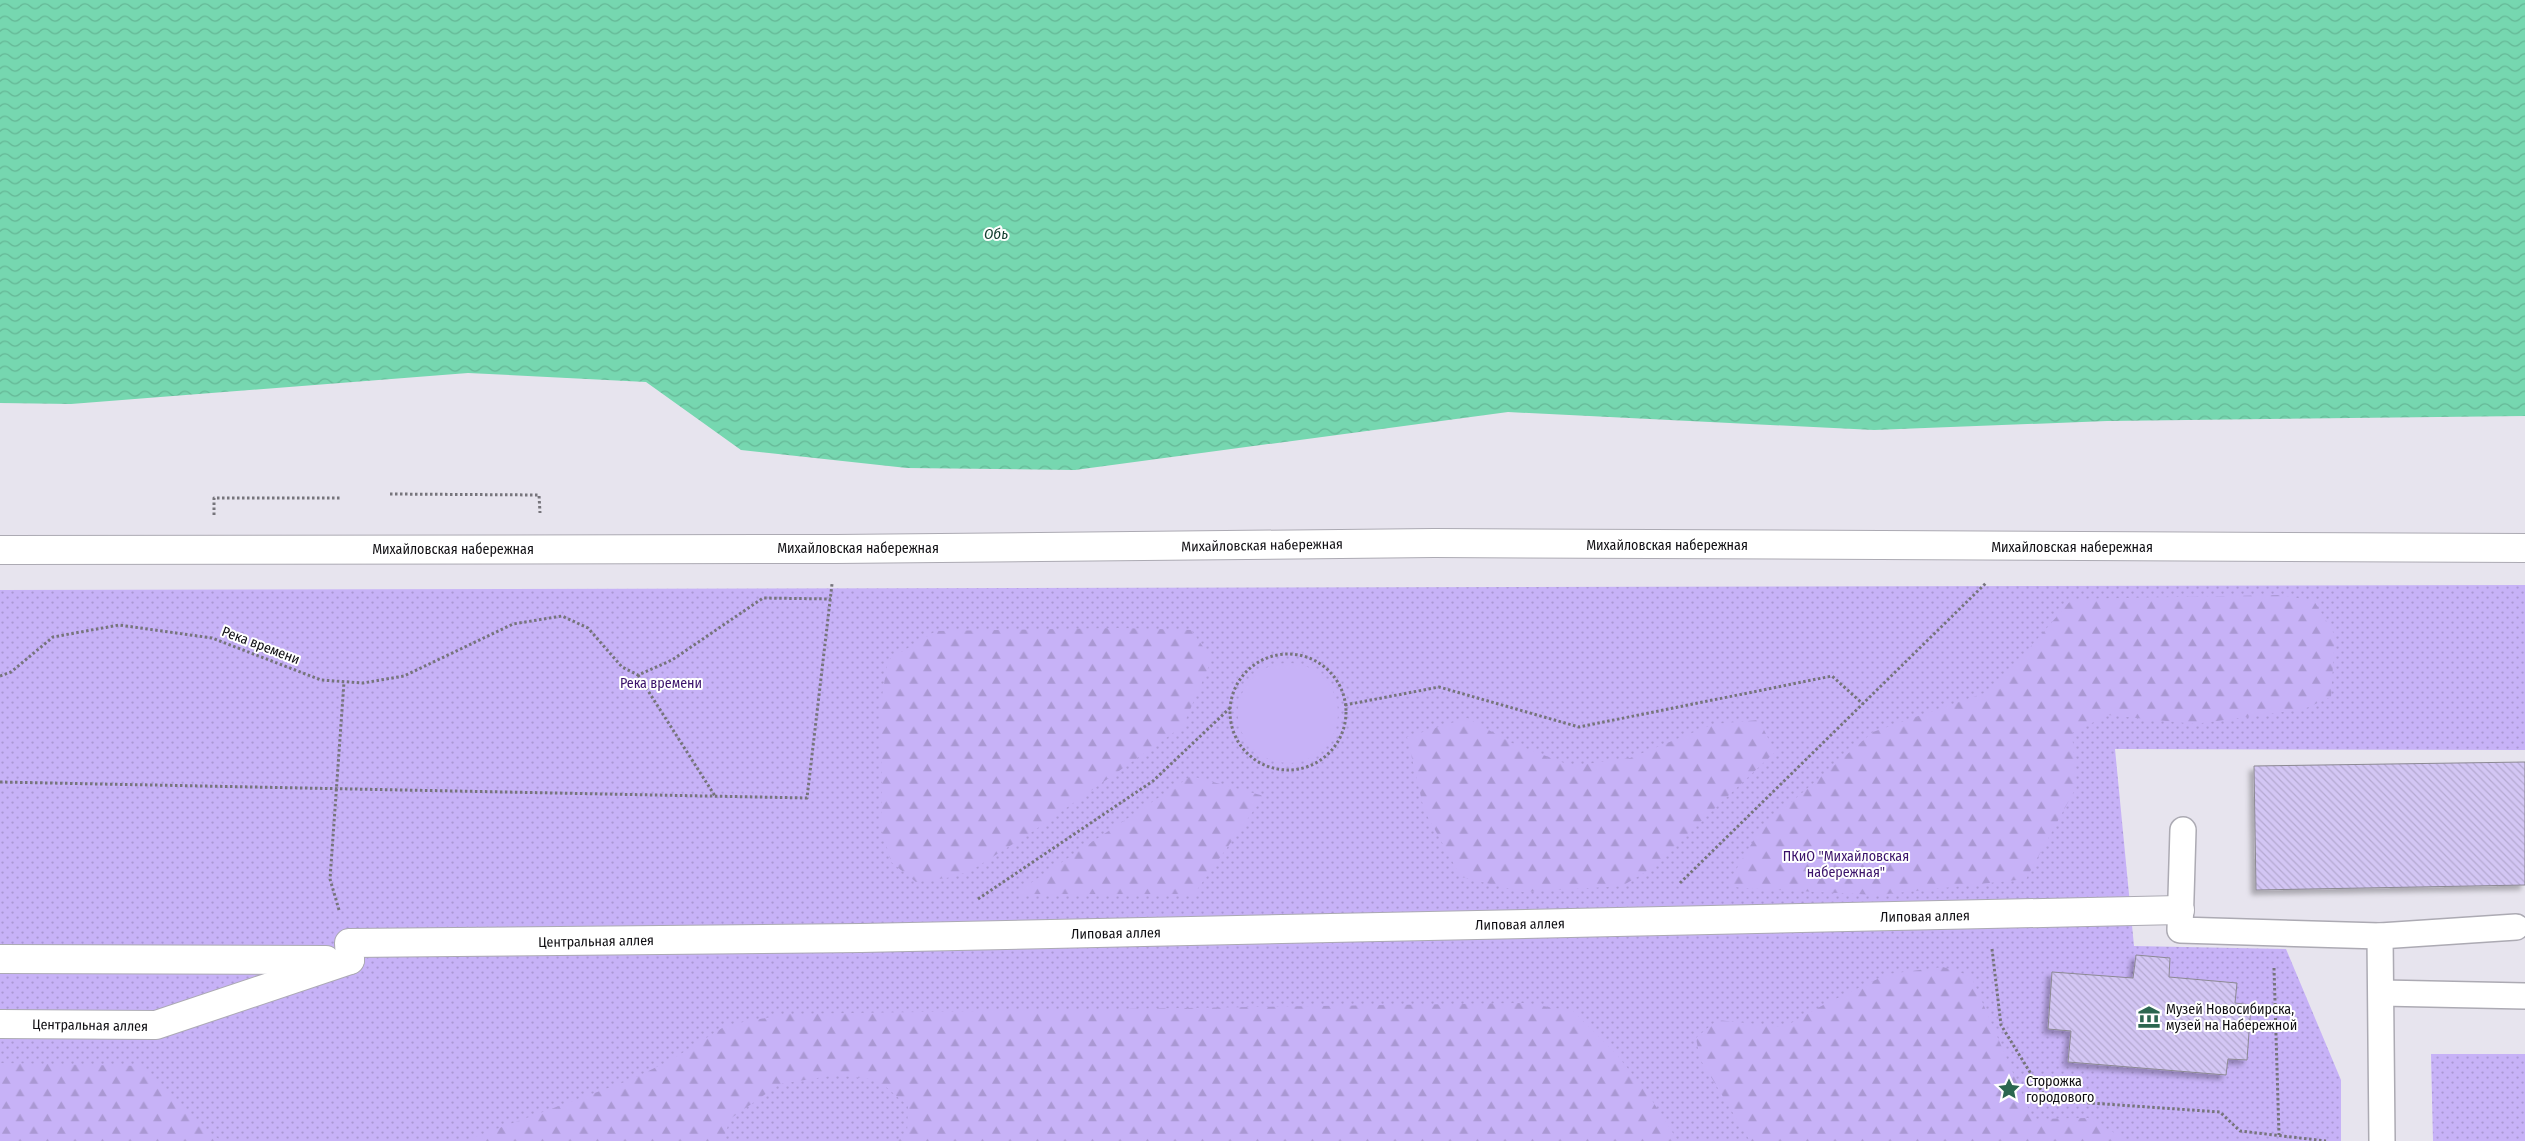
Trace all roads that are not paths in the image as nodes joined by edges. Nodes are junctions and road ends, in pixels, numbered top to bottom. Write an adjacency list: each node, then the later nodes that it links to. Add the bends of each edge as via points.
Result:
1 (2525, 548): 2 (street, Михайловская набережная, via 1424,543 836,549)
2 (0, 550)
3 (2183, 830): 4 (lane)
4 (2180, 910): 6 (lane, via 2180,930); 7 (street, Липовая аллея)
5 (2516, 927): 6 (lane)
6 (2380, 936): 10 (lane)
7 (861, 938): 9 (street, Центральная аллея, via 349,943)
8 (0, 959): 9 (street)
9 (350, 960): 12 (street, Центральная аллея, via 156,1025)
10 (2382, 993): 11 (lane); 13 (lane)
11 (2525, 996)
12 (0, 1024)
13 (2382, 1141)

